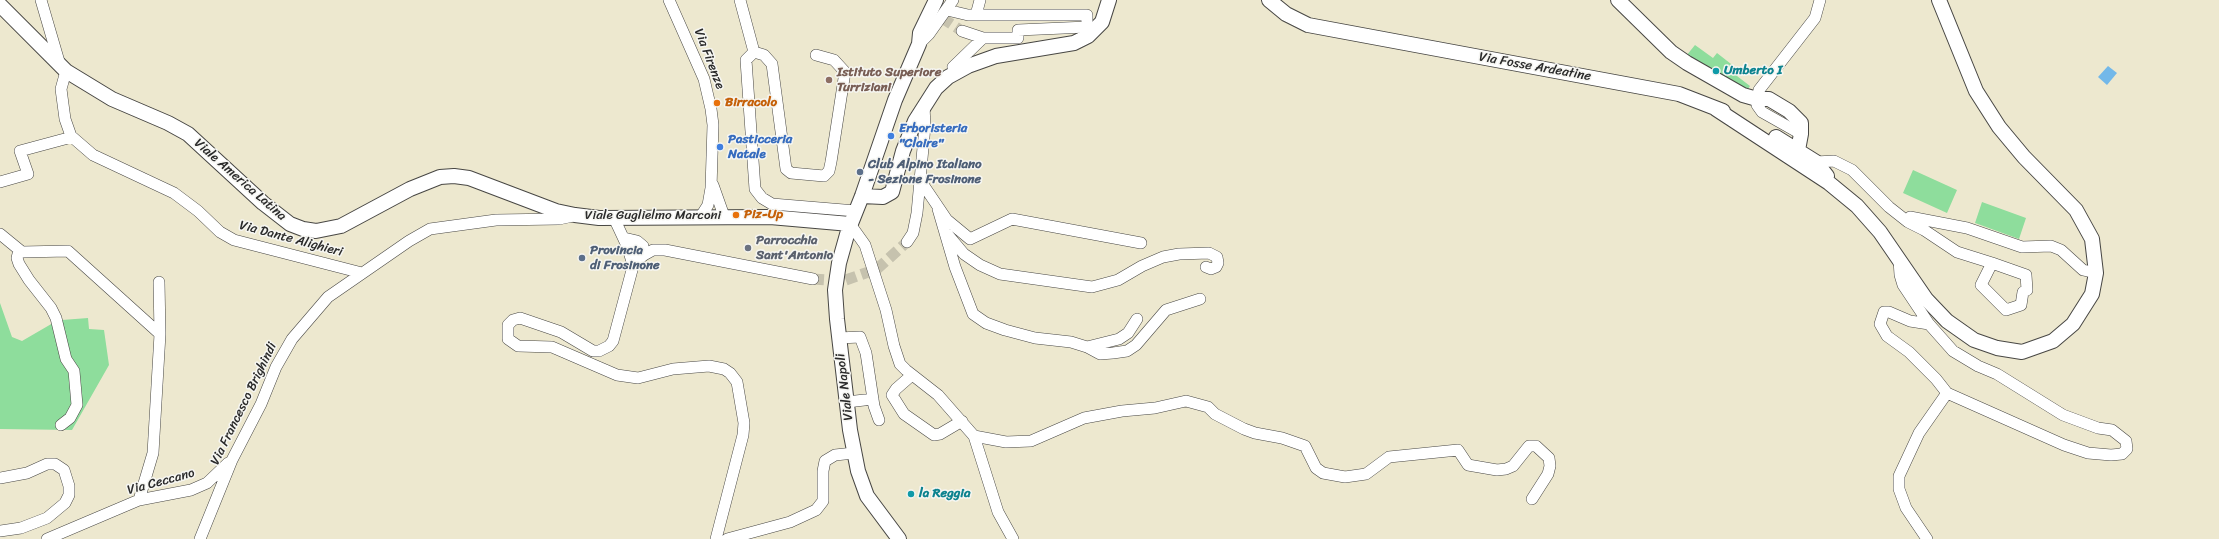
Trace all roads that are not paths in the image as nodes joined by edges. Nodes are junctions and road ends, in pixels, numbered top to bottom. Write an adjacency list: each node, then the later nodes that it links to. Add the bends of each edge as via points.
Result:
1 (41, 0): 22 (street)
2 (669, 0): 30 (street, Via Firenze, via 704,79 713,125)
3 (736, 0): 20 (street)
4 (936, 0): 19 (main road, Viale Napoli, via 920,33)
5 (953, 0): 14 (street)
6 (980, 0): 16 (street)
7 (1109, 0): 23 (main road, via 1102,22 1088,36 1074,43 996,56)
8 (1269, 0): 15 (main road, Via Fosse Ardeatine)
9 (1279, 0): 15 (street)
10 (1618, 0): 24 (main road, via 1671,52 1743,95)
11 (1820, 0): 24 (street, via 1815,18 1759,90)
12 (1939, 0): 55 (main road, via 1976,91 1999,127 2024,157 2076,210 2092,239)
13 (0, 5): 22 (main road, Viale America Latina)
14 (947, 10): 16 (street, via 962,15); 19 (street, via 930,34)
15 (1286, 14): 26 (main road, Via Fosse Ardeatine, via 1308,25 1679,94)
16 (976, 15): 18 (street, via 1087,15 1087,27 1018,30 1018,38)
17 (962, 31): 18 (street)
18 (983, 38): 23 (street, via 953,67)
19 (919, 44): 34 (main road, Viale Napoli, via 894,100)
20 (754, 52): 21 (street, via 764,55 772,64 786,169 791,173 824,176 829,171 831,162 845,72 834,60); 36 (street, via 746,60 755,189 762,198 772,204)
21 (816, 55)
22 (63, 69): 27 (street, via 61,89 65,119); 38 (main road, Viale America Latina, via 112,99 188,134 263,202 290,224 303,230 316,231 341,226 410,189 440,177 454,176 469,178 556,211)
23 (956, 72): 25 (main road, via 936,88)
24 (1757, 100): 28 (main road, via 1769,99 1789,111 1801,123)
25 (924, 106): 31 (street, via 925,126); 34 (main road, via 908,137 892,192 883,198)
26 (1716, 109): 28 (main road, Via Fosse Ardeatine, via 1759,126); 33 (main road)
27 (72, 138): 32 (street, via 20,151 28,174); 54 (street, Via Dante Alighieri, via 93,155 174,193 220,232 234,240)
28 (1798, 150): 29 (main road, Via Fosse Ardeatine)
29 (1816, 162): 33 (main road); 37 (street, via 1834,161 1852,170)
30 (711, 179): 39 (street, Via Firenze, via 708,205); 40 (street)
31 (920, 180): 35 (street); 45 (street, via 916,223)
32 (0, 182)
33 (1829, 182): 50 (main road, via 1857,206)
34 (862, 196): 36 (main road, Viale Napoli)
35 (938, 209): 43 (street); 47 (street, via 970,239 1012,218)
36 (856, 211): 42 (main road, Viale Napoli)
37 (1899, 214): 51 (street, via 1957,252); 55 (street, via 1967,228 2022,247 2051,246 2061,250 2083,270)
38 (575, 215): 41 (main road, Viale Guglielmo Marconi); 54 (street, Via Francesco Brighindi, via 566,218 496,220 438,227 423,232)
39 (701, 216): 40 (main road, Viale Guglielmo Marconi); 41 (main road, Viale Guglielmo Marconi)
40 (724, 216): 42 (main road, Viale Guglielmo Marconi)
41 (614, 218): 46 (street)
42 (850, 224): 62 (main road, Viale Napoli, via 836,278); 64 (street, via 865,245 886,310 896,356)
43 (942, 224): 52 (street, via 950,239 980,266 1016,277 1092,287 1118,280 1163,257 1196,253 1217,257 1216,267); 63 (street, via 973,314 986,323 1005,330)
44 (0, 234): 48 (street)
45 (907, 242)
46 (626, 243): 49 (street, via 634,253); 53 (street)
47 (1141, 243)
48 (22, 252): 61 (street, via 68,251); 70 (street, via 18,254 19,264 51,308 66,359 74,371 77,405 70,418)
49 (644, 255): 53 (street, via 636,261); 56 (street, via 653,250 665,250)
50 (1899, 259): 55 (main road, via 1926,299 1947,321 1974,340 1997,348 2022,352 2052,341 2073,324 2092,294); 60 (street, via 1903,285)
51 (1992, 263): 51 (street, via 2026,275 2027,290 2023,292 2021,305 2006,310 1981,285)
52 (1206, 267)
53 (632, 270): 80 (street, via 613,341 605,349 593,351 561,332 520,318 508,325 508,339 518,346 552,347 617,375 638,378 673,369 709,366 730,373 737,382 744,423 743,435)
54 (362, 273): 73 (street, Via Francesco Brighindi, via 328,297 292,339)
55 (2096, 273)
56 (813, 279)
57 (159, 282): 61 (street)
58 (1200, 299): 63 (street, via 1166,310 1145,337 1127,351 1100,354)
59 (1137, 319): 63 (street, via 1128,333 1119,339)
60 (1929, 324): 65 (street, via 1910,321 1889,312 1884,312 1880,324 1887,336 1909,352); 65 (street, via 1953,351 1997,374 2063,415 2098,428 2112,430 2126,441 2127,449 2122,454 2088,453)
61 (160, 334): 76 (street, via 153,453)
62 (839, 338): 66 (street, via 860,337 866,353); 67 (main road, Viale Napoli)
63 (1087, 347)
64 (912, 376): 69 (street, via 938,395); 69 (street, via 892,395 904,414 934,435)
65 (1946, 393): 84 (street, via 1919,432 1899,476 1899,489 1906,508)
66 (873, 398): 67 (street); 68 (street)
67 (846, 402): 72 (main road, Viale Napoli)
68 (879, 420)
69 (962, 421): 71 (street)
70 (61, 425)
71 (974, 436): 75 (street, via 1006,442 1031,441 1084,418 1186,401 1208,407 1244,429 1305,446 1316,468 1323,473 1345,477 1366,474 1389,458 1458,450 1468,465 1506,469 1513,466 1529,446 1536,446 1549,458 1550,466 1548,474); 83 (street, via 998,512)
72 (854, 453): 81 (street, via 835,455 825,461 823,501 816,510 790,522); 82 (main road, Viale Napoli, via 867,496)
73 (232, 460): 76 (street, Via Ceccano, via 207,484 191,490); 79 (street, Via Francesco Brighindi)
74 (0, 478): 77 (street, via 55,464 64,470 69,486 65,503 47,518 21,528)
75 (1532, 499)
76 (139, 500): 78 (street, Via Ceccano)
77 (0, 531)
78 (47, 539)
79 (200, 539)
80 (716, 539)
81 (727, 539)
82 (899, 539)
83 (1013, 539)
84 (1927, 539)

